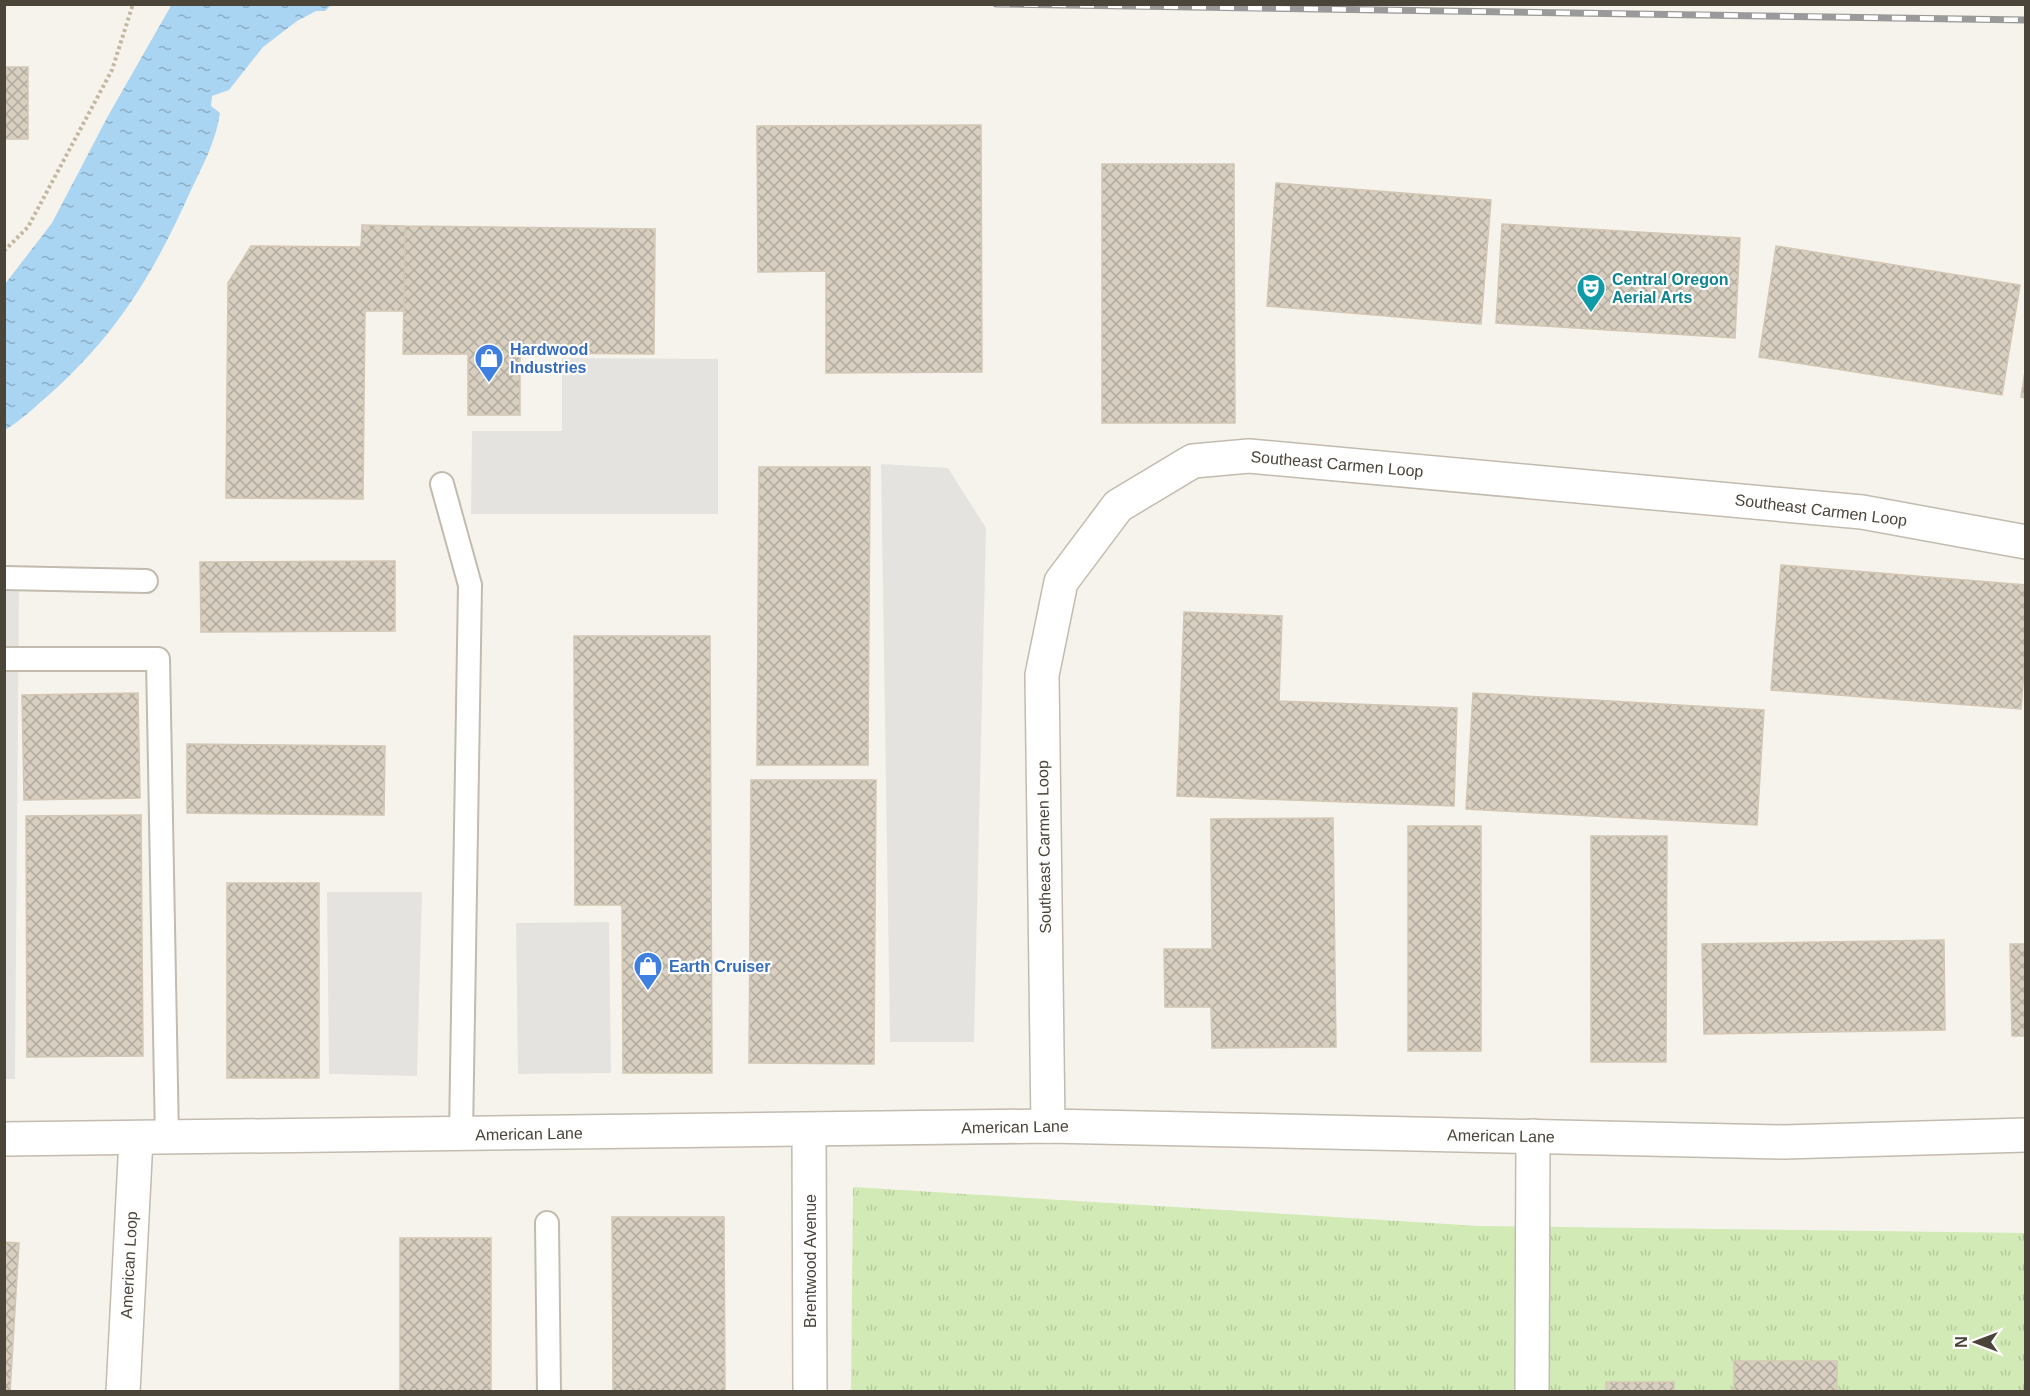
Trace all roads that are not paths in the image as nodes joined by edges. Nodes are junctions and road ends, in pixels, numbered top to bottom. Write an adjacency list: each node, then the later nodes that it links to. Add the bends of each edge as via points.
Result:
1 (442, 484): 8 (lane, via 470,585)
2 (2025, 542): 6 (street, Southeast Carmen Loop, via 1862,512 1249,456 1193,461 1118,506 1061,582 1042,675)
3 (4, 578): 4 (lane)
4 (146, 581)
5 (4, 659): 12 (lane, via 158,659)
6 (1048, 1126): 7 (street, American Lane); 10 (street, American Lane)
7 (809, 1131): 8 (street, American Lane); 16 (street, Brentwood Avenue)
8 (461, 1135): 12 (street, American Lane)
9 (2025, 1135): 10 (street, American Lane, via 1784,1142)
10 (1533, 1136): 17 (street)
11 (4, 1139): 12 (street, American Lane)
12 (151, 1139): 14 (street, American Loop)
13 (547, 1223): 15 (lane)
14 (123, 1392)
15 (549, 1392)
16 (810, 1392)
17 (1532, 1392)

